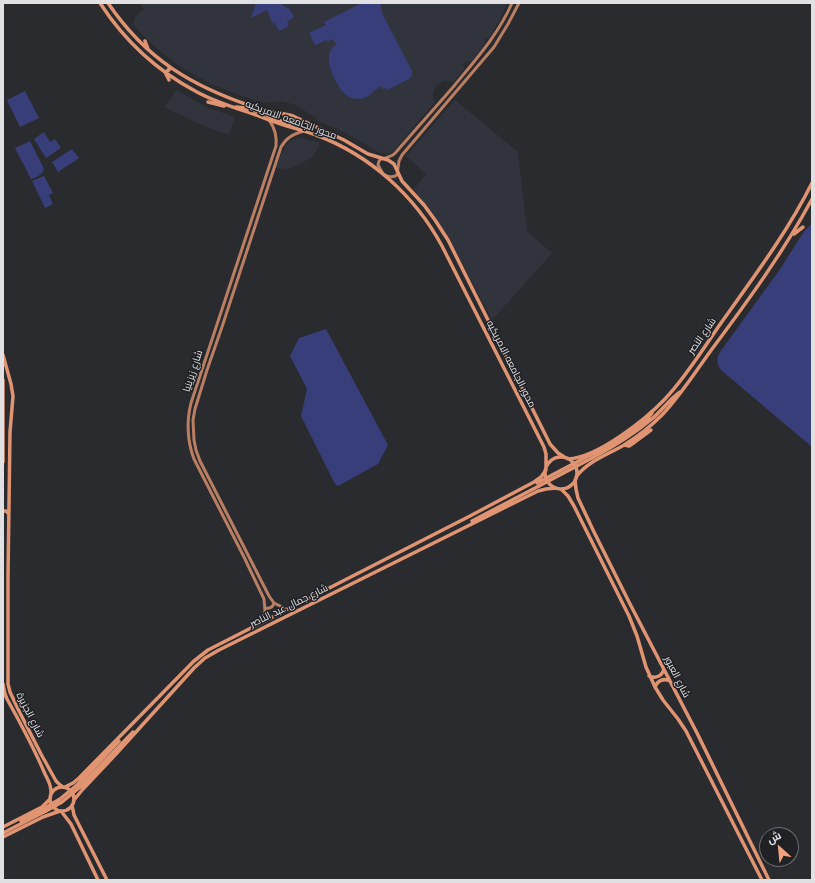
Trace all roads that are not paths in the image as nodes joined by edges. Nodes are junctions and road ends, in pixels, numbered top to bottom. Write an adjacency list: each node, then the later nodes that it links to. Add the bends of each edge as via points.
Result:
1 (100, 3): 8 (main road, محور الجامعه الامريكيه, via 114,26)
2 (108, 3): 6 (main road, محور الجامعه الامريكيه)
3 (512, 3): 20 (main road, via 491,41)
4 (518, 3): 21 (main road, via 494,47)
5 (145, 41): 6 (main road)
6 (148, 50): 7 (main road, محور الجامعه الامريكيه)
7 (169, 67): 8 (main road); 9 (main road, محور الجامعه الامريكيه)
8 (165, 72): 10 (main road, محور الجامعه الامريكيه); 11 (main road)
9 (179, 74): 10 (main road); 14 (main road, محور الجامعه الامريكيه, via 228,98)
10 (175, 79): 13 (main road, محور الجامعه الامريكيه, via 196,92)
11 (169, 80)
12 (208, 102): 13 (main road)
13 (231, 106): 14 (main road, via 246,108 294,125); 15 (main road, محور الجامعه الامريكيه)
14 (297, 118): 19 (main road, محور الجامعه الامريكيه, via 338,136)
15 (268, 119): 16 (main road, محور الجامعه الامريكيه); 17 (main road, شارع زيزينيا, via 275,131)
16 (304, 131): 18 (main road, شارع زيزينيا, via 290,136); 24 (main road, محور الجامعه الامريكيه, via 334,143)
17 (276, 146): 18 (main road); 25 (main road, شارع زيزينيا)
18 (281, 148): 39 (main road, شارع زيزينيا)
19 (368, 154): 22 (main road, محور الجامعه الامريكيه); 24 (main road, via 374,161)
20 (395, 157): 21 (main road); 22 (main road)
21 (400, 157): 26 (main road)
22 (383, 158): 26 (main road, محور الجامعه الامريكيه, via 392,162); 27 (main road, via 378,164)
23 (266, 163): 25 (main road)
24 (368, 163): 27 (main road, محور الجامعه الامريكيه)
25 (270, 164): 32 (main road, شارع زيزينيا)
26 (398, 171): 27 (main road, via 393,177); 28 (main road, محور الجامعه الامريكيه)
27 (383, 174): 31 (main road, محور الجامعه الامريكيه)
28 (402, 182): 31 (main road, via 397,182); 42 (main road, محور الجامعه الامريكيه, via 421,201 448,240)
29 (812, 183): 35 (main road, شارع النصر)
30 (258, 186): 32 (main road)
31 (398, 187): 43 (main road, محور الجامعه الامريكيه, via 438,239)
32 (260, 193): 38 (main road, شارع زيزينيا)
33 (812, 199): 37 (main road, شارع النصر)
34 (785, 221): 35 (main road)
35 (790, 223): 45 (main road, شارع النصر)
36 (803, 227): 37 (main road)
37 (792, 236): 46 (main road, شارع النصر)
38 (240, 253): 39 (main road); 40 (main road, شارع زيزينيا)
39 (246, 254): 41 (main road, شارع زيزينيا)
40 (238, 259): 41 (main road); 58 (main road, شارع زيزينيا, via 191,403)
41 (244, 260): 59 (main road, شارع زيزينيا, via 195,409)
42 (468, 281): 43 (main road); 52 (main road, محور الجامعه الامريكيه)
43 (462, 285): 57 (main road, محور الجامعه الامريكيه)
44 (722, 312): 45 (main road)
45 (727, 315): 50 (main road, شارع النصر)
46 (719, 340): 47 (main road); 54 (main road, شارع النصر)
47 (720, 345)
48 (3, 355): 77 (main road, شارع الجزيرة, via 12,384)
49 (687, 361): 50 (main road)
50 (692, 364): 55 (main road, شارع النصر)
51 (3, 380): 68 (main road)
52 (520, 384): 53 (main road); 64 (main road, محور الجامعه الامريكيه, via 550,444)
53 (527, 387)
54 (683, 391): 63 (main road, شارع النصر, via 652,424); 66 (main road, via 634,434)
55 (655, 409): 65 (main road, شارع النصر, via 623,434); 66 (main road, via 648,419 628,434)
56 (521, 410): 57 (main road)
57 (528, 414): 64 (main road, محور الجامعه الامريكيه, via 544,447)
58 (187, 424): 59 (main road); 60 (main road, شارع زيزينيا)
59 (193, 425): 62 (main road, شارع زيزينيا)
60 (187, 430): 62 (main road); 82 (main road, شارع زيزينيا, via 194,459)
61 (651, 430): 63 (main road, via 629,446)
62 (193, 431): 81 (main road, شارع زيزينيا, via 200,461)
63 (624, 445): 69 (main road, شارع النصر)
64 (550, 452): 67 (main road, محور الجامعه الامريكيه); 70 (main road, محور الجامعه الامريكيه)
65 (581, 456): 67 (main road, شارع النصر); 69 (main road, via 580,464)
66 (591, 456): 72 (main road, bridge)
67 (567, 458): 70 (main road, via 553,459); 71 (main road, via 576,466)
68 (3, 462)
69 (587, 466): 71 (main road, شارع النصر)
70 (546, 470): 72 (main road); 73 (main road, via 548,482)
71 (576, 479): 74 (main road); 76 (main road, شارع العبور)
72 (538, 483): 75 (main road, via 542,484); 83 (main road); 86 (main road, شارع جمال عبد الناصر)
73 (556, 488): 74 (main road); 75 (main road, شارع جمال عبد الناصر)
74 (561, 489): 76 (main road, شارع العبور)
75 (543, 490): 83 (main road, شارع جمال عبد الناصر)
76 (572, 493): 88 (main road, شارع العبور, via 579,501); 89 (main road, شارع العبور, via 575,508 629,616)
77 (8, 506): 78 (main road); 80 (main road, شارع الجزيرة)
78 (3, 507)
79 (3, 512): 80 (main road)
80 (8, 513): 93 (main road, شارع الجزيرة, via 7,677)
81 (227, 513): 82 (main road); 84 (main road, شارع زيزينيا)
82 (223, 516): 85 (main road, شارع زيزينيا, via 264,599)
83 (460, 530): 99 (main road, شارع جمال عبد الناصر, via 214,652 201,661 139,729 130,734)
84 (274, 603): 85 (main road, via 272,607); 86 (main road)
85 (265, 608): 87 (main road)
86 (286, 609): 87 (main road, شارع جمال عبد الناصر)
87 (260, 623): 99 (main road, شارع جمال عبد الناصر, via 201,655 132,725)
88 (664, 669): 89 (main road, via 659,676); 90 (main road, شارع العبور)
89 (649, 676): 92 (main road, شارع العبور)
90 (670, 681): 92 (main road, via 660,681); 116 (main road, شارع العبور)
91 (3, 684): 94 (main road, شارع الجزيرة)
92 (655, 687): 115 (main road, شارع العبور, via 691,740)
93 (10, 692): 94 (main road, via 8,695); 95 (main road, شارع الجزيرة)
94 (5, 694): 96 (main road, شارع الجزيرة)
95 (12, 697): 96 (main road); 97 (main road, شارع الجزيرة)
96 (7, 699): 98 (main road, شارع الجزيرة)
97 (56, 781): 98 (main road); 100 (main road, شارع الجزيرة)
98 (50, 785): 101 (main road, شارع الجزيرة)
99 (79, 786): 100 (main road); 103 (main road); 105 (main road, bridge, via 62,802)
100 (64, 787): 101 (main road, via 56,788); 103 (main road, via 74,794)
101 (51, 794): 102 (main road)
102 (50, 799): 105 (main road); 106 (main road, via 52,806)
103 (74, 800): 104 (main road)
104 (72, 805): 106 (main road, via 69,809); 108 (main road)
105 (45, 808): 107 (main road, via 48,809); 110 (main road); 111 (main road)
106 (61, 811): 107 (main road); 109 (main road)
107 (49, 815): 112 (main road)
108 (74, 815): 109 (main road, via 70,815); 114 (main road)
109 (68, 819): 113 (main road)
110 (3, 829)
111 (3, 833)
112 (3, 837)
113 (98, 880)
114 (107, 880)
115 (762, 880)
116 (769, 880)

